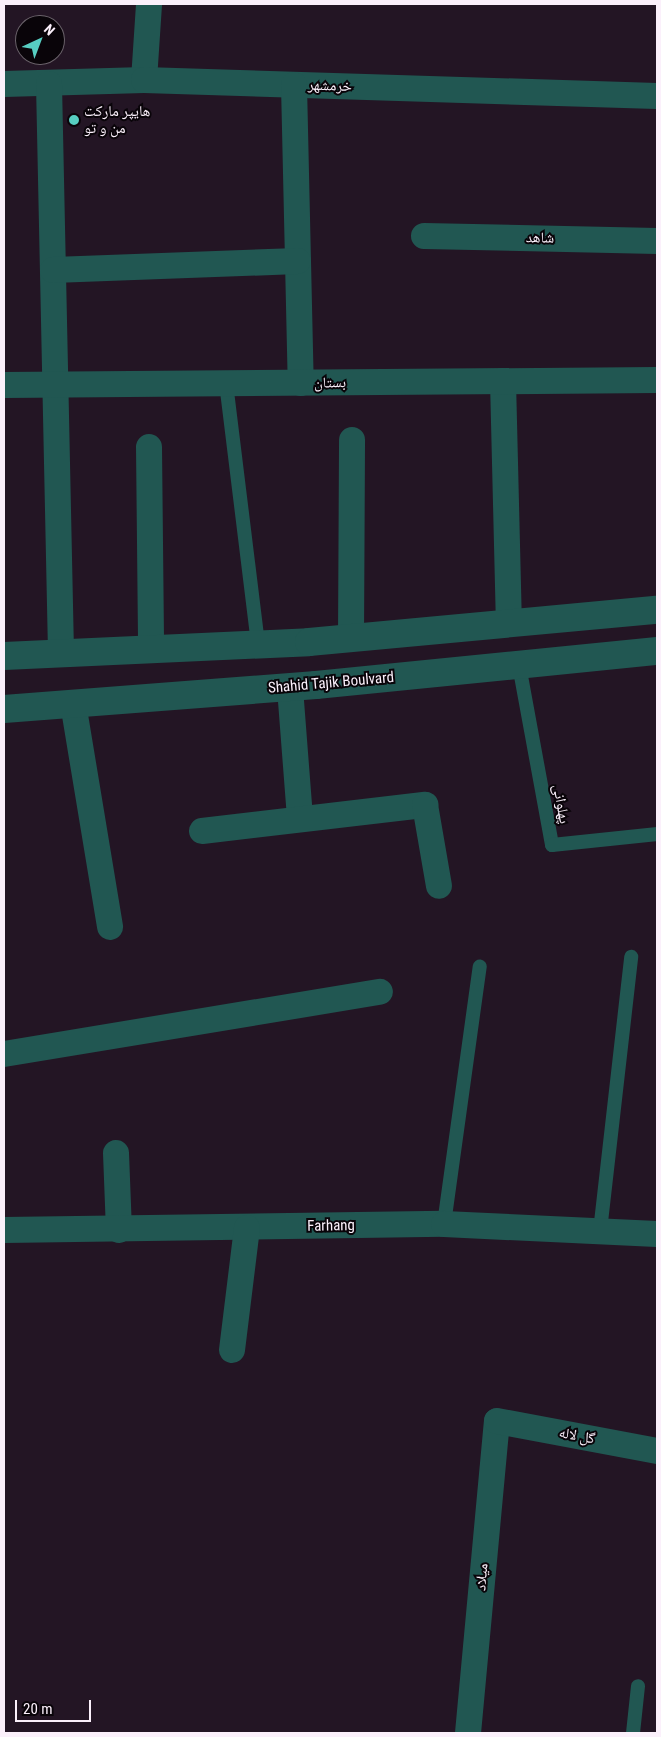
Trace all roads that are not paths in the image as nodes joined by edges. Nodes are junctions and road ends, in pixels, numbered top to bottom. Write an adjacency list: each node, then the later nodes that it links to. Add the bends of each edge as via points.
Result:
1 (149, 4): 2 (street)
2 (144, 80): 4 (street, خرمشهر); 5 (street, خرمشهر)
3 (4, 84): 4 (street, خرمشهر)
4 (49, 84): 10 (street)
5 (294, 84): 6 (street, خرمشهر); 9 (street)
6 (657, 96)
7 (424, 236): 8 (street, شاهد)
8 (657, 241)
9 (298, 261): 10 (street); 14 (street)
10 (53, 270): 16 (street)
11 (657, 380): 12 (street, بستان)
12 (503, 381): 14 (street, بستان); 20 (street)
13 (226, 383): 14 (street, بستان); 16 (street, بستان); 22 (lane)
14 (301, 383)
15 (4, 385): 16 (street, بستان)
16 (56, 385): 25 (street)
17 (352, 440): 21 (street)
18 (149, 448): 23 (street)
19 (657, 610): 20 (street)
20 (509, 624): 21 (street)
21 (351, 638): 22 (street)
22 (258, 644): 23 (street)
23 (151, 649): 25 (street)
24 (657, 651): 27 (street, Shahid Tajik Boulvard)
25 (61, 653): 26 (street)
26 (4, 656)
27 (519, 665): 28 (street, Shahid Tajik Boulvard); 33 (lane, پهلوانی, via 552,845)
28 (290, 688): 29 (street, Shahid Tajik Boulvard); 31 (street)
29 (73, 703): 30 (street, Shahid Tajik Boulvard); 35 (street)
30 (4, 709)
31 (300, 818): 32 (street); 34 (street, via 424,805)
32 (202, 831)
33 (657, 834)
34 (440, 886)
35 (110, 927)
36 (631, 957): 45 (lane)
37 (480, 966): 41 (lane)
38 (380, 992): 39 (street)
39 (4, 1054)
40 (116, 1153): 44 (street)
41 (444, 1224): 42 (street, Farhang); 45 (street, Farhang)
42 (247, 1228): 44 (street, Farhang); 47 (street)
43 (4, 1230): 44 (street, Farhang)
44 (119, 1230)
45 (600, 1231): 46 (street, Farhang)
46 (657, 1234)
47 (232, 1350)
48 (497, 1421): 49 (street, گل لاله); 51 (street, میلاد)
49 (657, 1451)
50 (638, 1686): 52 (lane)
51 (468, 1733)
52 (634, 1733)

